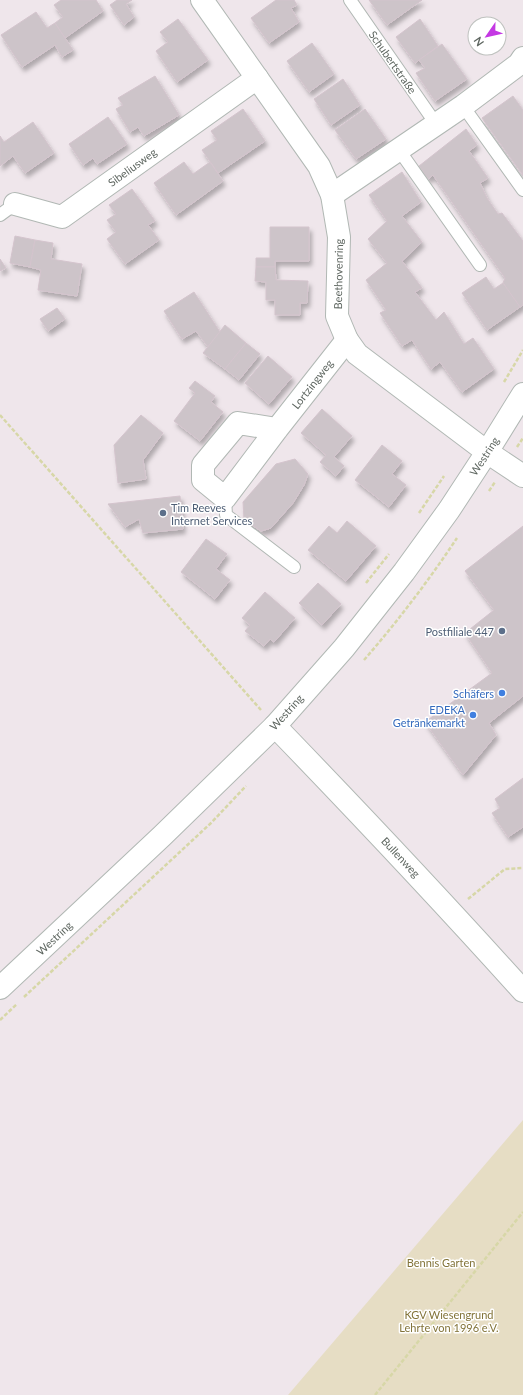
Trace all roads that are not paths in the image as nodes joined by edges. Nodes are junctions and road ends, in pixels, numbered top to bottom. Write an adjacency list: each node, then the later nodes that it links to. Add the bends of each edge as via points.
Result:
1 (202, 0): 4 (street, Beethovenring)
2 (350, 0): 6 (lane, Schubertstraße)
3 (522, 64): 5 (street)
4 (257, 78): 9 (street, Beethovenring, via 319,166); 10 (street, Sibeliusweg, via 62,217)
5 (463, 106): 6 (street); 8 (lane)
6 (436, 124): 7 (street)
7 (399, 150): 9 (street); 11 (lane)
8 (523, 190)
9 (332, 195): 12 (street, Beethovenring, via 339,237 337,316)
10 (7, 209)
11 (480, 265)
12 (347, 340): 14 (street, Lortzingweg); 15 (street, Beethovenring, via 357,354)
13 (523, 394): 15 (street, Westring)
14 (277, 429): 17 (street, Lortzingweg); 17 (street, via 238,423 203,465 203,480)
15 (487, 452): 16 (street, Beethovenring); 19 (street, Westring, via 400,578 344,648)
16 (523, 476)
17 (225, 498): 18 (lane, via 226,516)
18 (294, 567)
19 (275, 726): 20 (street, Westring); 21 (street, Bullenweg, via 452,911)
20 (0, 988)
21 (523, 991)

